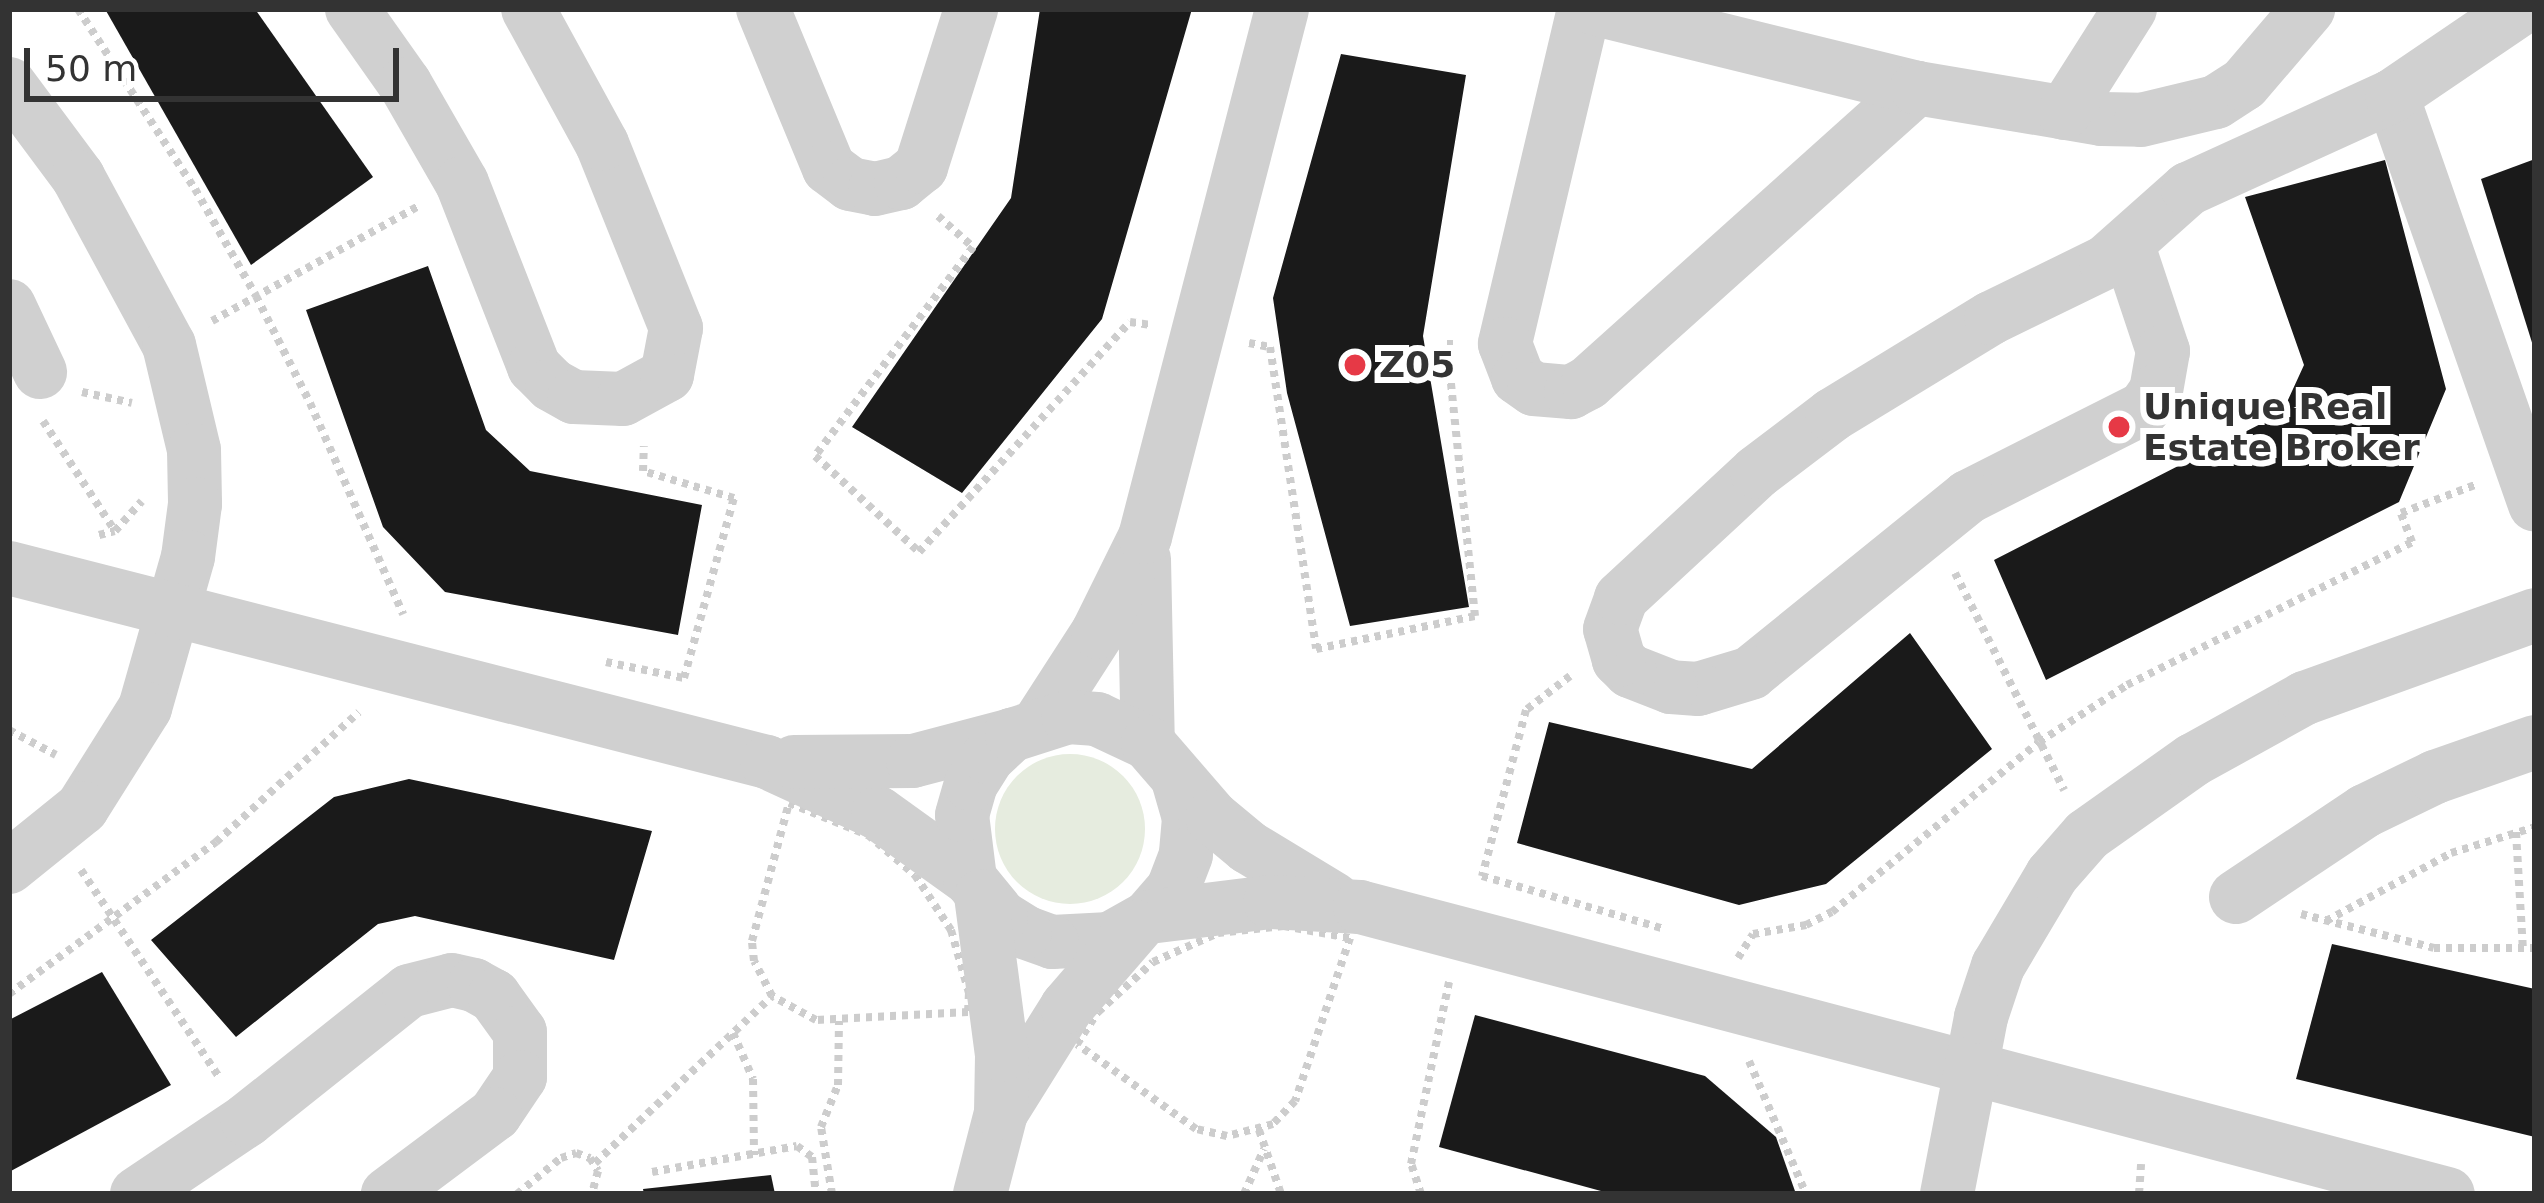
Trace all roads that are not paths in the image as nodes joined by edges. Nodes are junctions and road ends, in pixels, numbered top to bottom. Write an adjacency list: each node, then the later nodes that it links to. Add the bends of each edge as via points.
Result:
1 (352, 9): 2 (street, via 461,183 534,367 551,385 598,402 647,390 667,375 676,328 582,101)
2 (528, 9)
3 (763, 9): 4 (street, via 829,168 875,189 922,167)
4 (971, 9)
5 (1282, 9): 20 (street)
6 (1584, 9): 13 (street, via 1505,344 1518,378 1534,389 1571,392 1588,383)
7 (1596, 9): 11 (street)
8 (2130, 9): 15 (street)
9 (2308, 9): 15 (street, via 2264,65 2216,102 2141,120)
10 (2520, 9): 14 (street)
11 (1731, 25): 13 (street)
12 (9, 84): 22 (street, via 78,177 169,345 194,450 191,540)
13 (1917, 88): 15 (street)
14 (2392, 96): 16 (street, via 2188,189); 19 (street)
15 (2064, 112)
16 (2128, 247): 16 (street, via 1910,364 1757,472 1621,598 1613,612 1619,660 1645,679 1699,689 1751,673 1930,523 2008,472 2128,420 2156,391 2163,351)
17 (9, 306): 18 (street)
18 (51, 391)
19 (2528, 486)
20 (1145, 537): 24 (street, via 1098,632); 27 (street, via 1142,640)
21 (9, 568): 22 (street)
22 (174, 610): 26 (street); 28 (street, via 145,708 103,779 58,833)
23 (2530, 630): 33 (street, via 2305,698 2192,760 2087,835 2052,875 1998,966)
24 (1026, 729): 26 (street, via 913,761); 27 (street, via 1097,719); 29 (street, via 988,757 966,799 962,848)
25 (2535, 742): 30 (street, via 2365,811)
26 (767, 762): 29 (street, via 878,813)
27 (1164, 763): 31 (street, via 1248,847); 32 (street, via 1189,818 1186,855 1173,889)
28 (9, 868)
29 (976, 887): 32 (street, via 1001,917 1052,942 1110,939); 34 (street, via 999,1010)
30 (2236, 897)
31 (1340, 902): 32 (street, via 1252,903); 33 (street)
32 (1142, 922): 34 (street, via 1067,1007)
33 (1970, 1069): 38 (street); 39 (street)
34 (1001, 1113): 37 (street)
35 (137, 1194): 36 (street, via 248,1120 409,991 452,980 474,985 494,995 520,1032 520,1077 495,1114)
36 (388, 1194)
37 (980, 1194)
38 (1947, 1194)
39 (2448, 1194)

